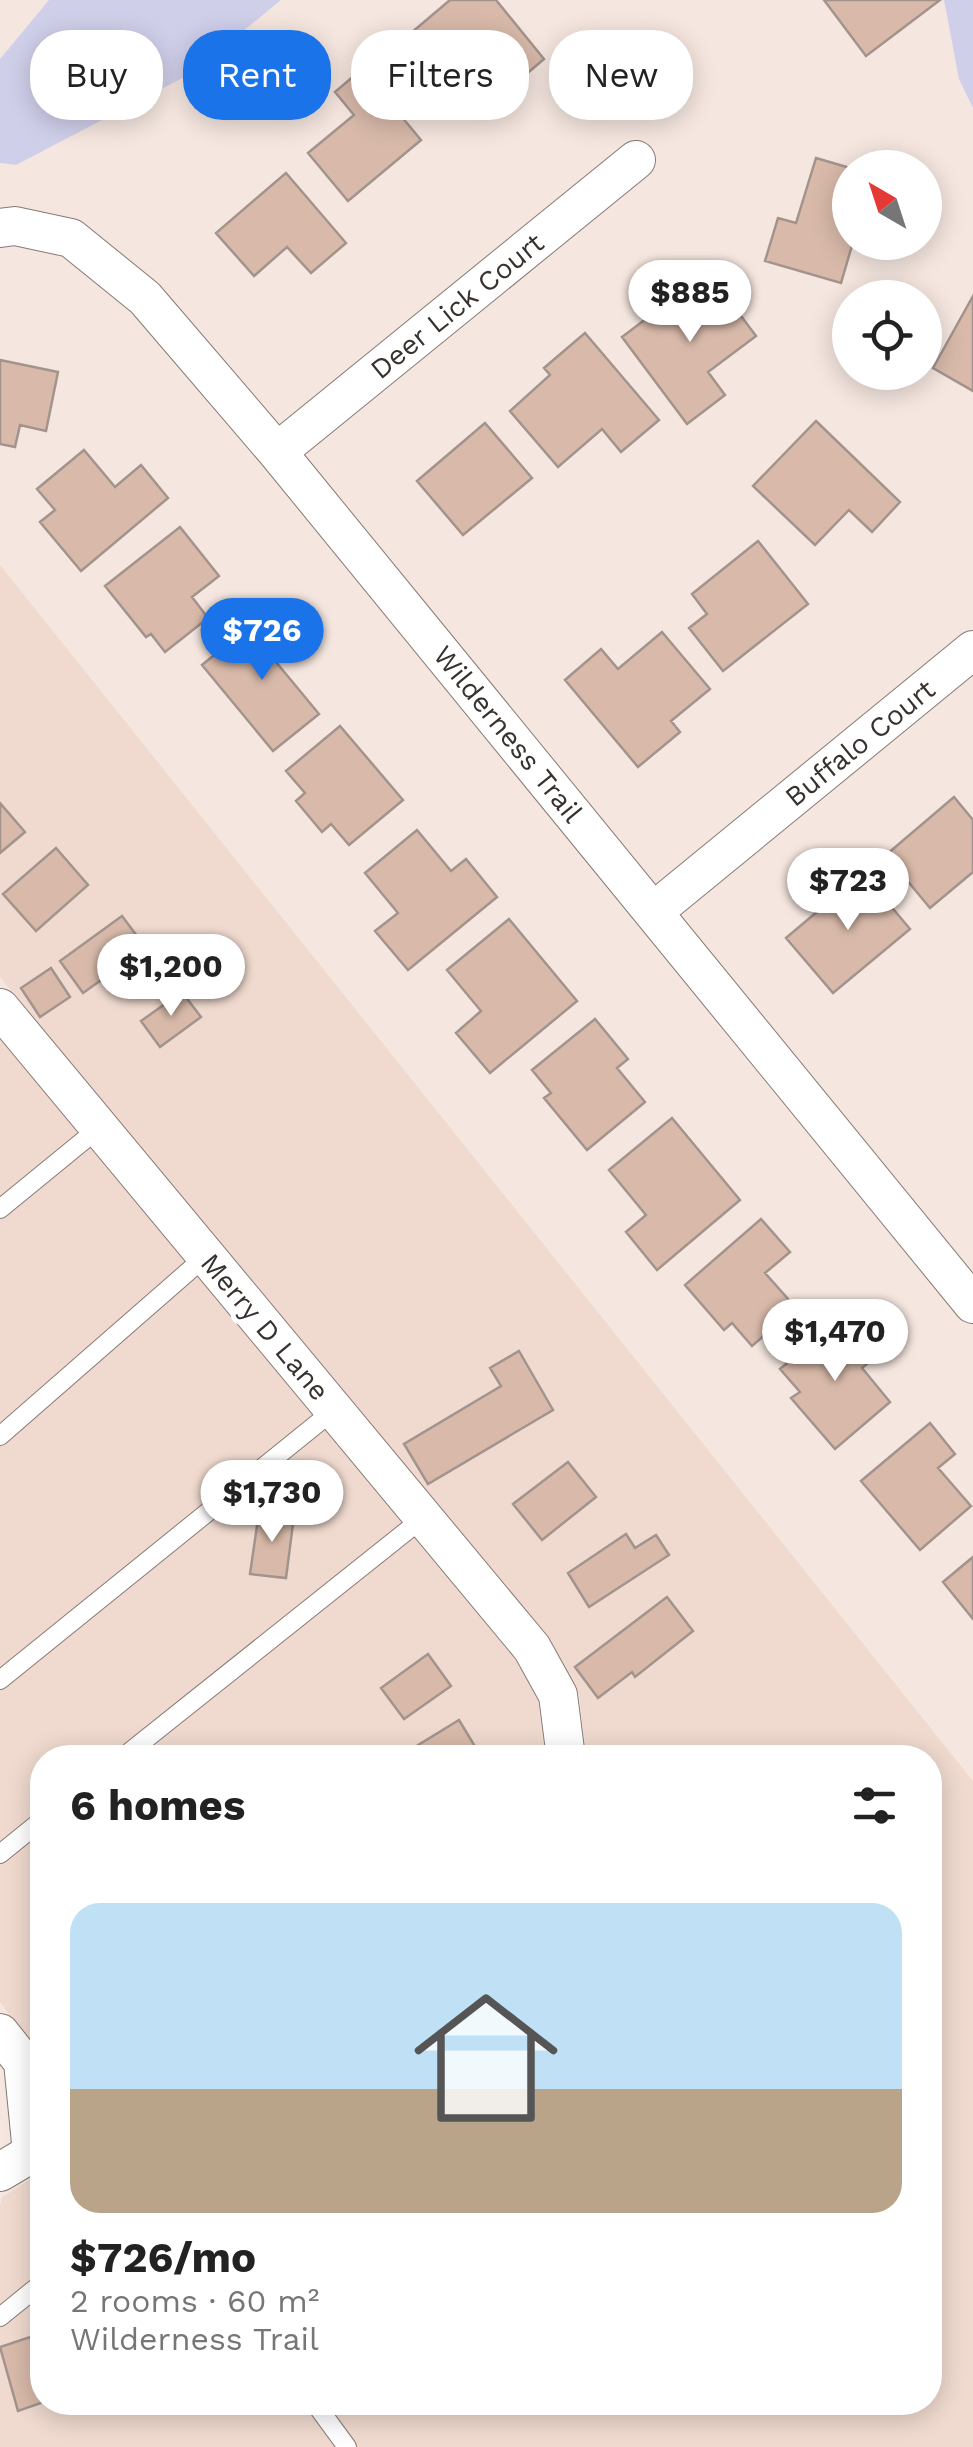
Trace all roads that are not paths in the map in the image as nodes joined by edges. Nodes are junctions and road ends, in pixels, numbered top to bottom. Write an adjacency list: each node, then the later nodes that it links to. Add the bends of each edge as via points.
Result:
1 (636, 160): 3 (street, Deer Lick Court)
2 (0, 228): 3 (street, Wilderness Trail, via 72,238 130,286)
3 (278, 452): 5 (street, Wilderness Trail)
4 (973, 650): 5 (street, Buffalo Court)
5 (653, 912): 10 (street, Wilderness Trail)
6 (0, 1008): 7 (street, Merry D Lane)
7 (99, 1128): 8 (lane); 9 (street, Merry D Lane)
8 (0, 1209)
9 (206, 1256): 11 (street, Merry D Lane); 12 (lane)
10 (973, 1304)
11 (334, 1410): 13 (street, Merry D Lane); 14 (lane)
12 (0, 1436)
13 (424, 1518): 15 (lane); 16 (street, Merry D Lane, via 532,1648 558,1694)
14 (0, 1680)
15 (138, 1745)
16 (564, 1745)
17 (30, 1830): 18 (lane)
18 (0, 1854)
19 (0, 2033): 20 (street, via 23,2062)
20 (30, 2104)
21 (30, 2156): 22 (street)
22 (0, 2172)
23 (30, 2293): 24 (lane)
24 (0, 2317)
25 (324, 2415): 26 (lane)
26 (347, 2447)

